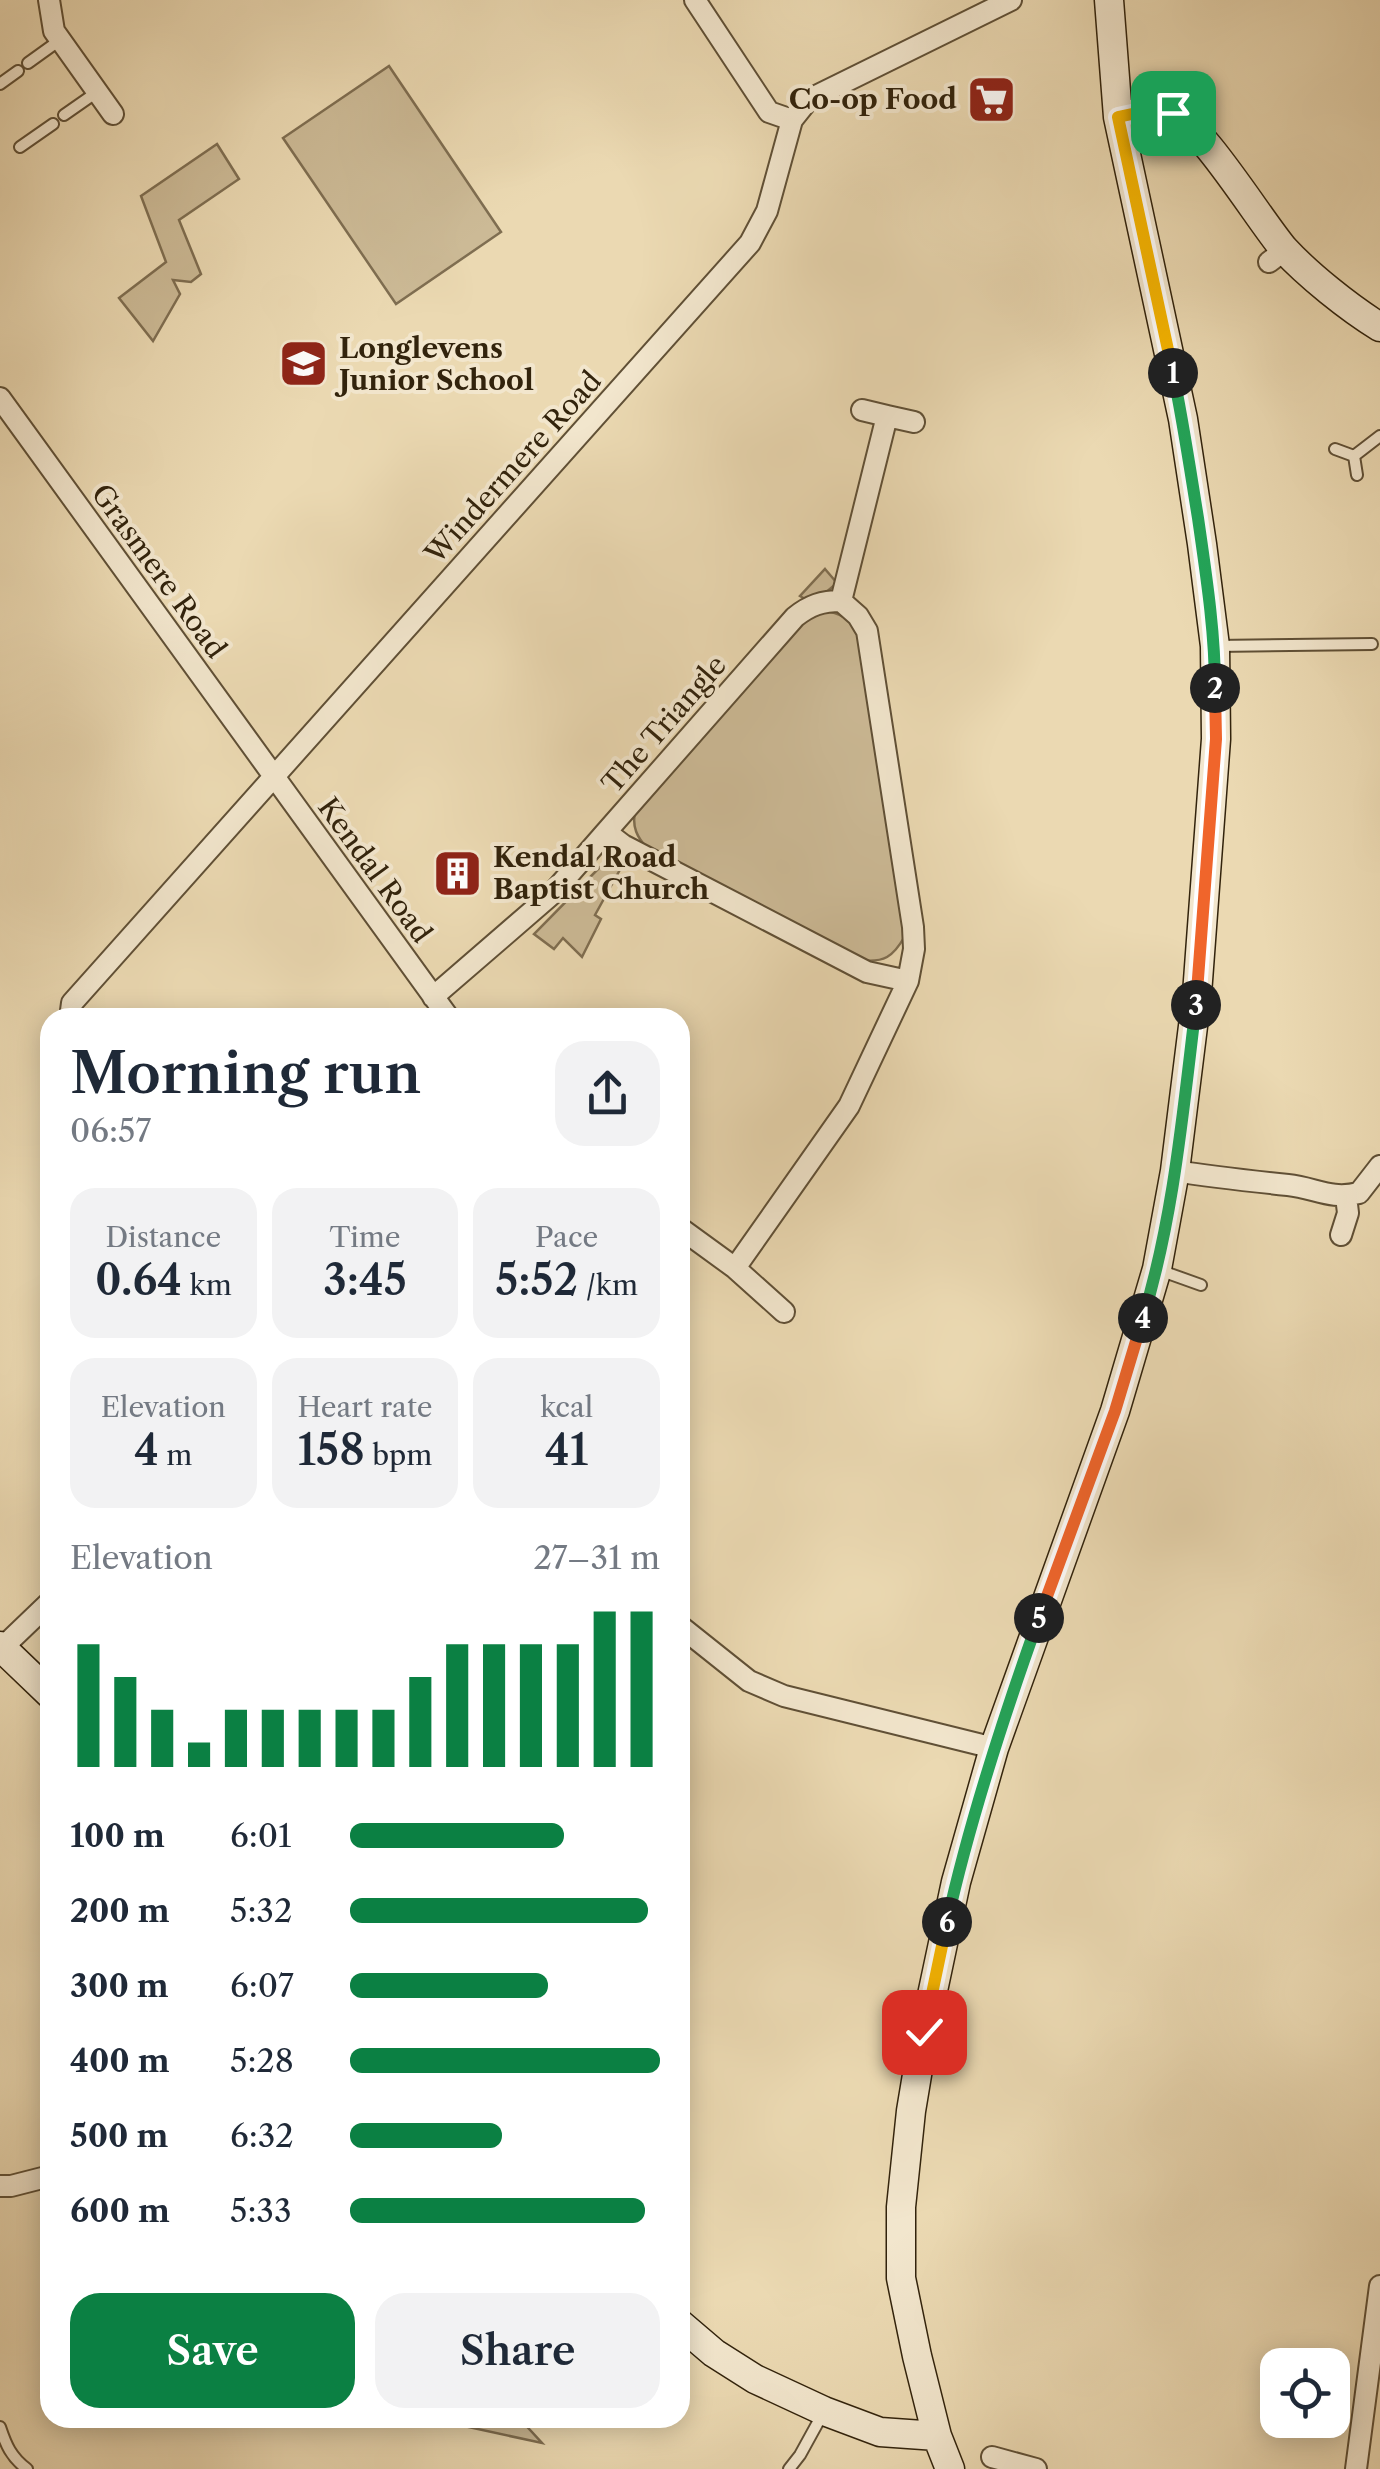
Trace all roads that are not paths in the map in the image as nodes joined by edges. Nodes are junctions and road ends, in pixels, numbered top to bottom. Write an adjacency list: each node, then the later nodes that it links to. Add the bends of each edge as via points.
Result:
1 (49, 0): 5 (street)
2 (695, 0): 12 (street, via 769,112)
3 (1011, 0): 12 (street, via 808,100)
4 (1109, 0): 11 (main road)
5 (60, 40): 6 (lane); 9 (street)
6 (28, 63)
7 (18, 71): 8 (lane)
8 (0, 84)
9 (107, 98): 10 (lane)
10 (64, 116)
11 (1118, 117): 15 (main road, via 1173,113 1196,132 1277,256); 26 (main road, via 1182,420)
12 (792, 120): 27 (street, Windermere Road, via 767,211 750,244)
13 (53, 124): 14 (lane)
14 (20, 147)
15 (1380, 326)
16 (0, 398): 27 (street, Grasmere Road)
17 (862, 410): 18 (street)
18 (887, 416): 19 (street); 24 (street)
19 (914, 422)
20 (1380, 436): 22 (lane)
21 (1335, 449): 22 (lane)
22 (1354, 456): 23 (lane)
23 (1357, 475)
24 (841, 601): 28 (street, The Triangle, via 808,606 795,616); 29 (street, via 867,631 913,928)
25 (1372, 644): 26 (lane)
26 (1215, 646): 34 (main road, via 1210,829)
27 (273, 776): 30 (street, Kendal Road); 31 (street, Windermere Road)
28 (606, 832): 29 (street, The Triangle, via 867,972); 30 (street, via 551,895)
29 (908, 980): 38 (street, via 849,1106)
30 (433, 997): 32 (street, Kendal Road)
31 (71, 1008)
32 (441, 1008)
33 (1380, 1166): 35 (street, via 1359,1194)
34 (1175, 1171): 35 (street); 39 (main road)
35 (1346, 1196): 37 (street)
36 (690, 1235): 38 (street)
37 (1341, 1235)
38 (735, 1268): 41 (street)
39 (1158, 1269): 40 (lane); 46 (main road, via 1115,1411)
40 (1200, 1285)
41 (784, 1312)
42 (40, 1611): 44 (street)
43 (690, 1634): 46 (street, via 749,1681 784,1696)
44 (1, 1647): 45 (main road)
45 (40, 1684)
46 (994, 1748): 53 (main road, via 924,2032 900,2207 901,2278)
47 (40, 2179): 48 (street)
48 (0, 2186)
49 (1380, 2286): 59 (street)
50 (690, 2333): 51 (main road, via 755,2379)
51 (824, 2411): 53 (main road, via 880,2432); 56 (lane)
52 (0, 2427): 55 (lane, via 8,2449)
53 (937, 2436): 57 (main road)
54 (992, 2457): 58 (street)
55 (27, 2469)
56 (789, 2469)
57 (950, 2469)
58 (1036, 2469)
59 (1356, 2469)

